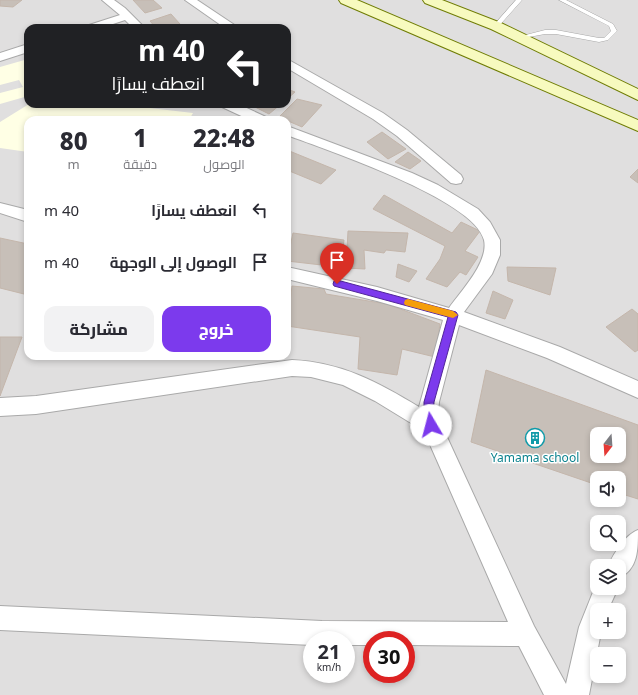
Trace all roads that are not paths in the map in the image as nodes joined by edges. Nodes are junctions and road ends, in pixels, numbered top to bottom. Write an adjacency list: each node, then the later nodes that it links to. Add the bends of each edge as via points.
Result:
1 (107, 0): 7 (street)
2 (190, 0): 10 (street)
3 (346, 0): 19 (main road)
4 (430, 0): 11 (main road)
5 (519, 0): 11 (lane)
6 (562, 0): 12 (lane, via 611,25 614,31 606,39 599,40 556,32)
7 (127, 16): 8 (street); 9 (street)
8 (102, 24)
9 (135, 24)
10 (227, 24)
11 (496, 26): 12 (main road)
12 (520, 38): 16 (main road)
13 (24, 49): 14 (street)
14 (0, 57)
15 (291, 66): 21 (street, via 378,116)
16 (638, 95)
17 (236, 108): 18 (street)
18 (252, 116)
19 (638, 126)
20 (291, 132): 25 (street, via 433,189 473,214 485,226 492,240 492,255 486,269)
21 (456, 179)
22 (1, 209): 23 (street)
23 (24, 215)
24 (291, 274): 25 (street)
25 (453, 315): 26 (street, via 597,370); 28 (street, via 429,402)
26 (638, 390)
27 (0, 407): 28 (street, via 36,405 308,367 364,385)
28 (431, 425): 33 (street)
29 (638, 541): 30 (street)
30 (625, 559)
31 (602, 595): 35 (street, via 589,632)
32 (0, 618): 33 (street, via 322,633)
33 (526, 634): 34 (street)
34 (558, 695)
35 (576, 695)

